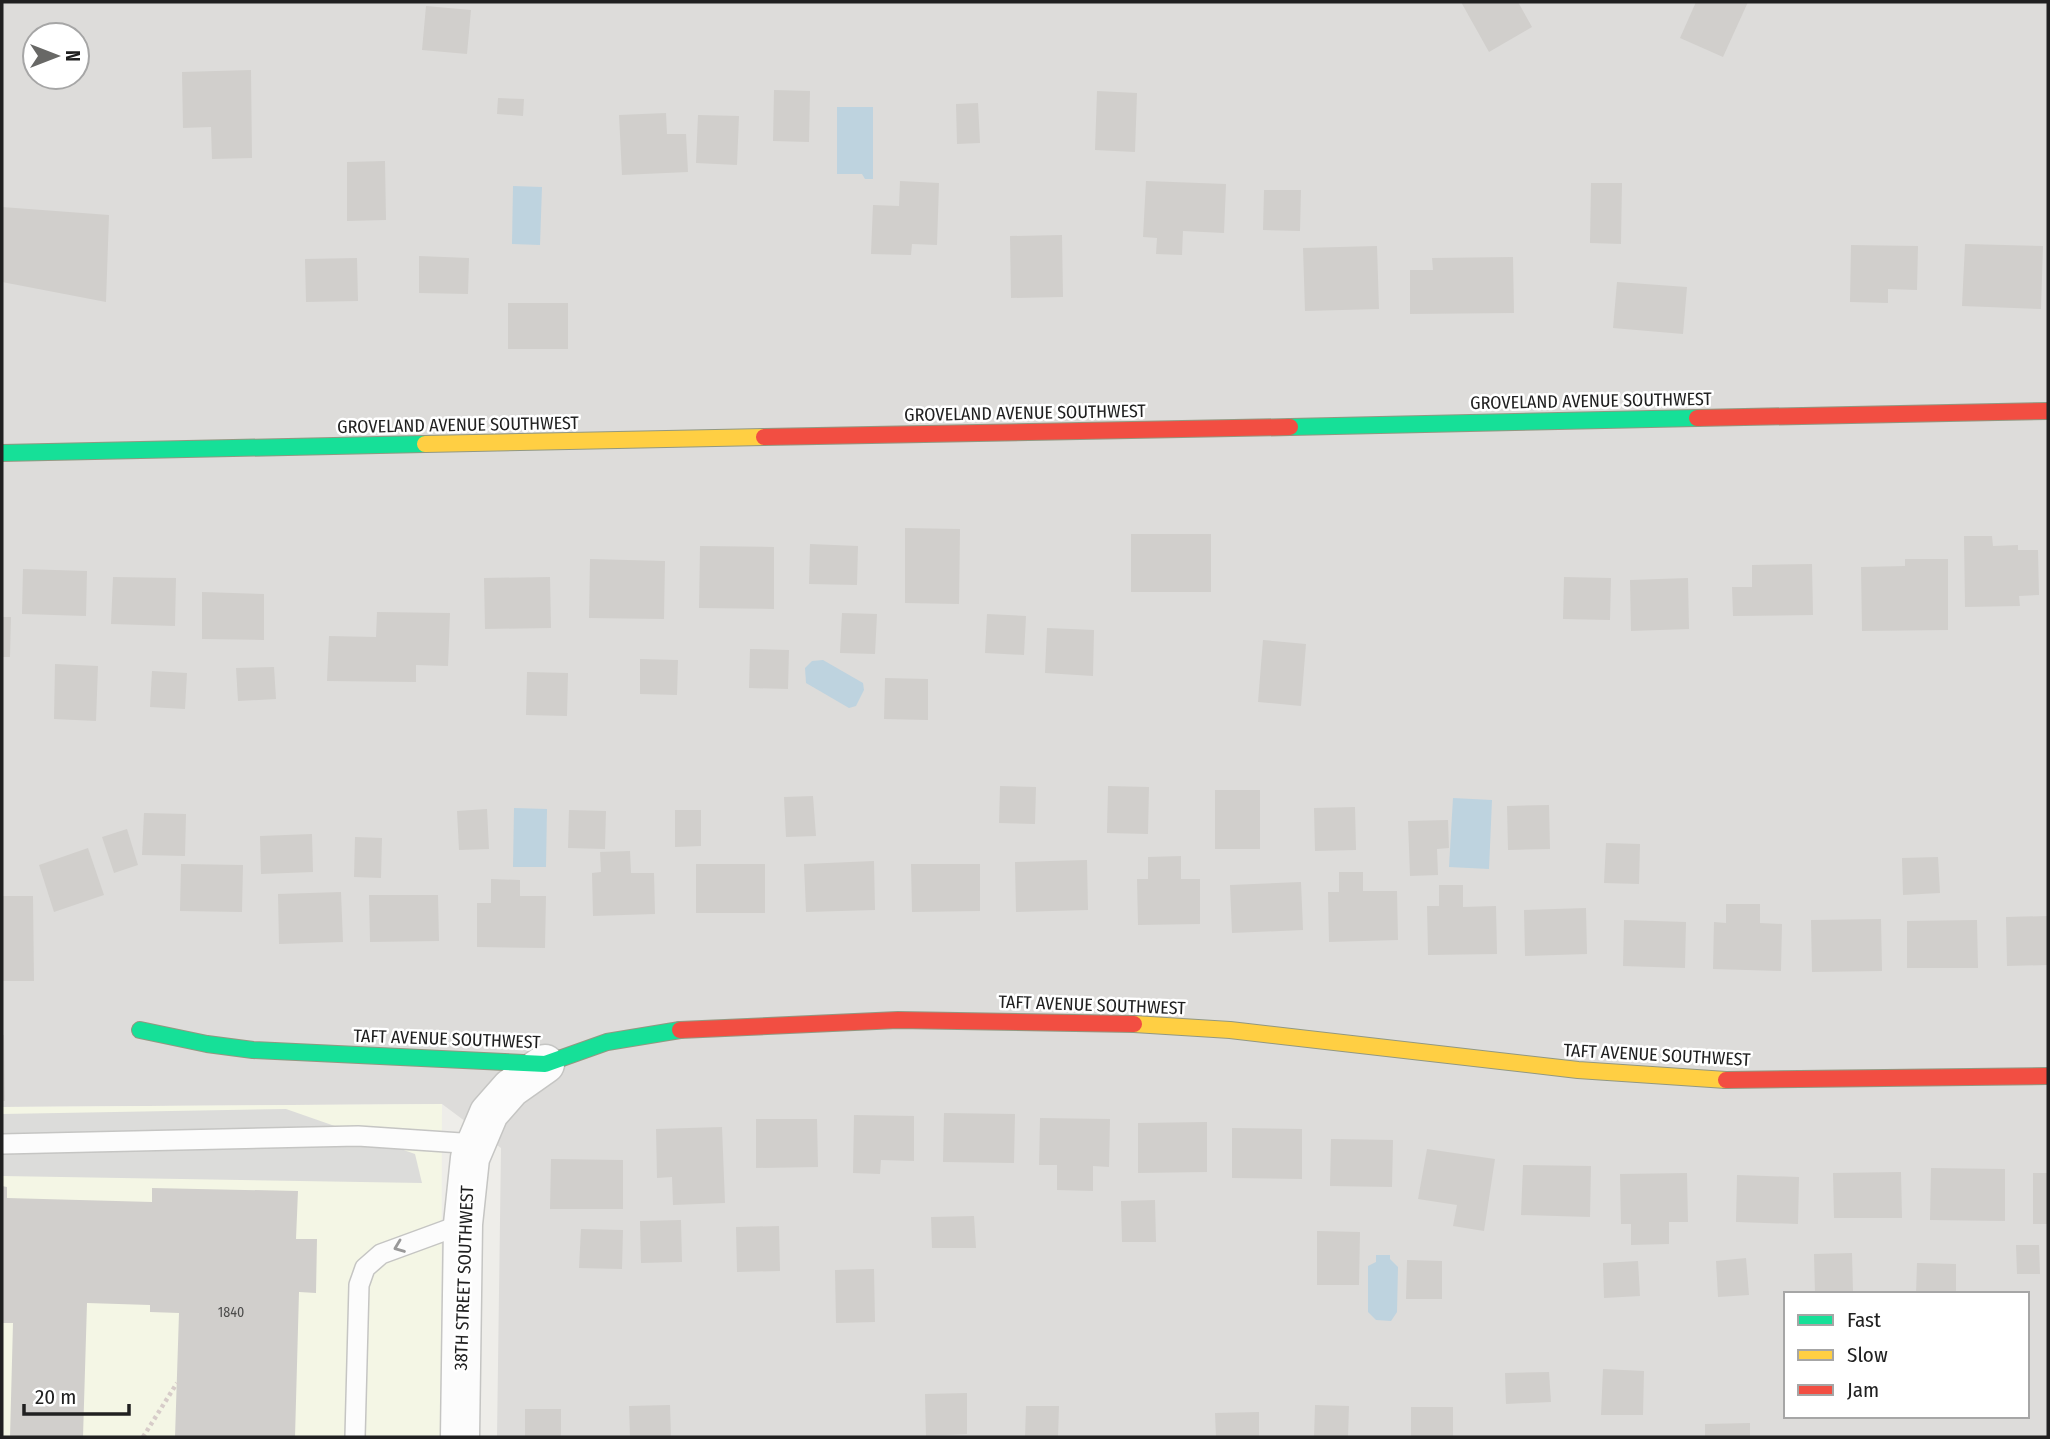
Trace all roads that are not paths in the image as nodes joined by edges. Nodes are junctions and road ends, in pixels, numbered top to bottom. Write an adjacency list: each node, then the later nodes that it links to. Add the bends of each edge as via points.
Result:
1 (2048, 411): 2 (street, GROVELAND AVENUE SOUTHWEST)
2 (2, 453)
3 (140, 1030): 4 (street, TAFT AVENUE SOUTHWEST, via 253,1050)
4 (545, 1064): 5 (street, TAFT AVENUE SOUTHWEST, via 607,1042 669,1030 910,1020 1230,1030 1578,1070 1705,1079); 7 (street, 38TH STREET SOUTHWEST, via 511,1088 489,1113)
5 (2048, 1076)
6 (2, 1144): 7 (lane, via 358,1136)
7 (476, 1144): 8 (street, 38TH STREET SOUTHWEST, via 470,1158)
8 (463, 1224): 9 (lane, one-way to 9, via 381,1254 365,1268 359,1286); 10 (street, 38TH STREET SOUTHWEST)
9 (355, 1437)
10 (460, 1437)

